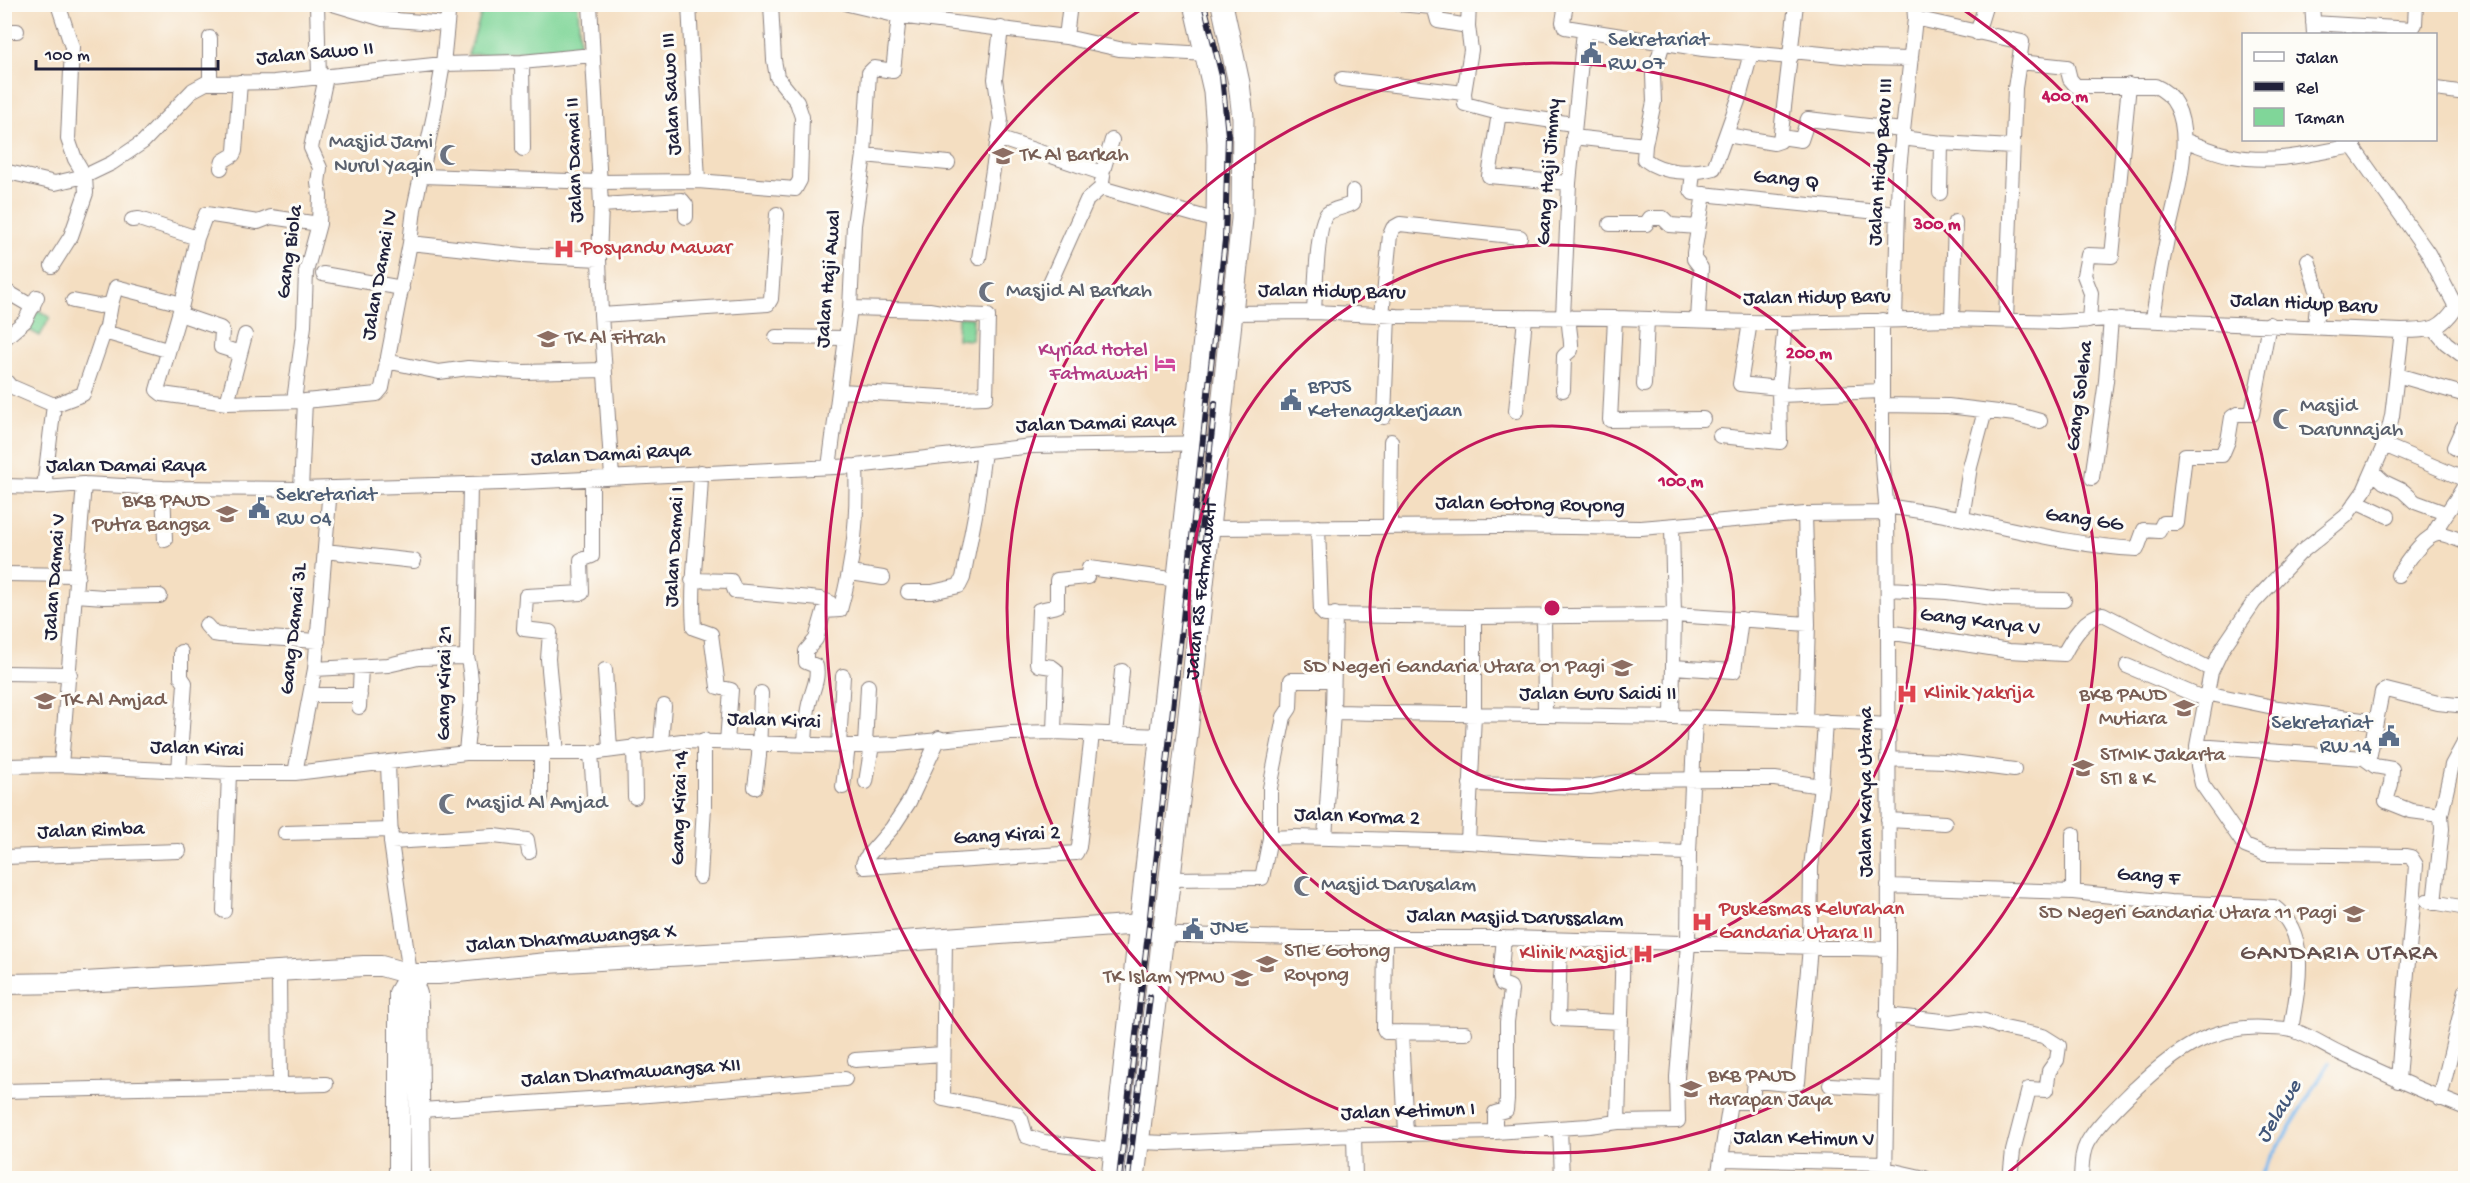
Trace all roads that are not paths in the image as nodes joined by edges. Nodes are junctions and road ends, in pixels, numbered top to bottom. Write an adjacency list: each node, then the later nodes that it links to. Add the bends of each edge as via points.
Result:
1 (58, 4): 65 (street, via 72,47 69,139)
2 (316, 4): 39 (street, Gang Biola)
3 (333, 4): 22 (street, via 383,19)
4 (449, 4): 22 (street, Jalan Damai IV)
5 (590, 4): 34 (street, Jalan Damai II)
6 (689, 4): 67 (street, Jalan Sawo III)
7 (771, 4): 67 (street, Jalan Sawo III, via 777,76 797,102 802,117 799,185 792,189)
8 (848, 4): 19 (street)
9 (1070, 4): 28 (street)
10 (1194, 4): 32 (main road, Jalan RS Fatmawati)
11 (1222, 4): 101 (main road, Jalan RS Fatmawati, via 1243,118 1242,219)
12 (1400, 4): 23 (street, via 1431,7 1438,21)
13 (1469, 4): 23 (street)
14 (1566, 4): 26 (street, via 1563,25)
15 (1796, 4): 33 (street)
16 (1986, 4): 27 (street)
17 (2416, 4): 25 (street, via 2412,29)
18 (2309, 5): 25 (street)
19 (862, 7): 21 (street)
20 (1914, 10): 27 (street); 35 (street, Jalan Hidup Baru III)
21 (899, 16): 24 (street); 60 (street, Jalan Haji Awal, via 893,71 871,70)
22 (447, 24): 38 (street, Jalan Damai IV)
23 (1468, 26): 45 (street, via 1471,50)
24 (1001, 28): 28 (street); 52 (street, via 995,79 1001,119)
25 (2314, 29)
26 (1584, 31): 30 (street); 48 (street, Gang Haji Jimmy)
27 (1977, 33): 37 (street, via 2022,42)
28 (1066, 37): 32 (street, via 1119,49)
29 (210, 38): 41 (street)
30 (1663, 43): 31 (street); 57 (street, via 1653,75 1654,102)
31 (1751, 53): 33 (street); 50 (street)
32 (1207, 54): 79 (main road, Jalan RS Fatmawati, via 1218,143)
33 (1792, 54): 35 (street); 51 (street)
34 (592, 55): 36 (street, Jalan Sawo II); 69 (street, Jalan Damai II)
35 (1911, 59): 49 (street, Jalan Hidup Baru III)
36 (522, 62): 38 (street, Jalan Sawo II); 59 (street)
37 (2020, 62): 43 (street, via 2067,66 2076,86); 58 (street)
38 (443, 64): 39 (street, Jalan Sawo II); 66 (street, Jalan Damai IV)
39 (322, 77): 42 (street, Jalan Sawo II); 81 (street, Gang Biola, via 311,148 320,168)
40 (1342, 79): 45 (street)
41 (210, 82): 42 (street, Jalan Sawo II); 65 (street, via 193,90 143,142)
42 (240, 82): 62 (street, via 236,152 223,161)
43 (2129, 85): 54 (street, via 2156,86 2172,98); 114 (street, via 2112,256 2088,255 2084,276 2091,293)
44 (2437, 89): 46 (street)
45 (1464, 93): 47 (street, via 1467,106)
46 (2466, 93)
47 (1499, 113): 48 (street); 70 (street, via 1489,176)
48 (1573, 131): 57 (street); 70 (street, Gang Haji Jimmy)
49 (1902, 134): 51 (street, via 1808,119 1801,140); 55 (street); 76 (street, Jalan Hidup Baru III)
50 (1726, 135): 51 (street, via 1774,143); 64 (street, via 1714,168)
51 (1781, 137)
52 (998, 138): 68 (street); 87 (street)
53 (1113, 140): 68 (street)
54 (2184, 140): 56 (street, via 2231,156 2261,159); 113 (street, via 2184,166)
55 (1941, 143): 58 (street); 72 (street)
56 (2351, 143): 97 (street)
57 (1645, 145): 64 (street, via 1643,156 1647,161 1667,170)
58 (2012, 147): 112 (street)
59 (523, 149)
60 (864, 154): 61 (street); 98 (street, Jalan Haji Awal, via 854,225)
61 (948, 163)
62 (221, 168)
63 (4, 171): 65 (street, via 49,181)
64 (1693, 172): 73 (street, via 1692,192)
65 (85, 176): 90 (street, via 86,193 75,226)
66 (423, 176): 69 (street, Jalan Sawo III); 86 (street, Jalan Damai IV)
67 (698, 181): 69 (street, Jalan Sawo III)
68 (1102, 181): 79 (street); 92 (street, via 1086,200)
69 (599, 182): 74 (street, Jalan Damai II)
70 (1569, 183): 104 (street, Gang Haji Jimmy)
71 (1353, 191): 100 (street, via 1351,206 1328,213 1323,220)
72 (1940, 193)
73 (1704, 194): 76 (street, Gang Q); 83 (street)
74 (601, 205): 77 (street, via 682,200); 88 (street, Jalan Damai II)
75 (777, 214): 102 (street, via 768,304)
76 (1897, 214): 111 (street, Jalan Hidup Baru III)
77 (686, 217)
78 (132, 220): 84 (street)
79 (1217, 221): 151 (main road, Jalan RS Fatmawati)
80 (1955, 222): 108 (street)
81 (320, 224): 84 (street, via 271,217 258,222 208,214); 139 (street, Gang Biola, via 306,272)
82 (1610, 224): 83 (street, via 1646,224 1650,218 1663,218 1670,225)
83 (1698, 227): 110 (street, via 1694,253 1701,268)
84 (197, 237): 99 (street)
85 (1520, 237): 103 (street, via 1396,226 1390,235)
86 (410, 243): 88 (street); 93 (street, Jalan Damai IV)
87 (979, 258)
88 (599, 259): 102 (street, Jalan Damai II)
89 (2308, 260): 118 (street, via 2318,294)
90 (52, 266)
91 (323, 274): 93 (street)
92 (1049, 285)
93 (402, 288): 129 (street, Jalan Damai IV)
94 (7, 291): 125 (street, via 35,302 25,321)
95 (72, 301): 96 (street)
96 (111, 304): 99 (street, via 116,287); 120 (street)
97 (2461, 306): 119 (street)
98 (849, 308): 124 (street, Jalan Haji Awal); 135 (street, via 988,316 986,397)
99 (181, 309): 126 (street); 127 (street, via 220,328 221,347)
100 (1314, 312): 101 (street, Jalan Hidup Baru); 103 (street, Jalan Hidup Baru)
101 (1232, 313): 150 (main road, Jalan RS Fatmawati)
102 (601, 315): 130 (street, Jalan Damai II)
103 (1389, 315): 105 (street, Jalan Hidup Baru); 144 (street)
104 (1566, 317): 105 (street, Jalan Hidup Baru); 106 (street, Jalan Hidup Baru); 134 (street, Gang Haji Jimmy, via 1572,345 1564,356)
105 (1525, 318): 142 (street)
106 (1615, 318): 107 (street, Jalan Hidup Baru); 145 (street, via 1610,420)
107 (1647, 319): 110 (street, Jalan Hidup Baru); 133 (street)
108 (1952, 319): 111 (street, Jalan Hidup Baru); 112 (street, Jalan Hidup Baru)
109 (2111, 319): 113 (street, Jalan Hidup Baru); 114 (street, Jalan Hidup Baru); 160 (street, Gang Soleha)
110 (1698, 320): 115 (street, Jalan Hidup Baru)
111 (1888, 320): 116 (street, Jalan Hidup Baru); 138 (street, Jalan Hidup Baru III)
112 (2006, 320): 114 (street, Jalan Hidup Baru)
113 (2153, 320): 117 (street, Jalan Hidup Baru)
114 (2089, 321)
115 (1750, 322): 116 (street, Jalan Hidup Baru); 136 (street, via 1740,384)
116 (1785, 323): 136 (street)
117 (2269, 324): 118 (street, Jalan Hidup Baru); 175 (street, Gang GG, via 2252,414 2232,417 2222,455 2185,455 2176,523 2163,523 2159,531 2144,530 2137,549 2083,544)
118 (2315, 327): 121 (street, Jalan Hidup Baru)
119 (2435, 330): 121 (street, Jalan Hidup Baru); 128 (street)
120 (106, 332): 126 (street); 141 (street, via 102,333 82,394)
121 (2402, 332): 131 (street)
122 (245, 335): 127 (street)
123 (776, 337): 124 (street)
124 (846, 338): 135 (street, Jalan Haji Awal)
125 (4, 339)
126 (167, 350): 140 (street, via 158,393)
127 (240, 352): 140 (street)
128 (2466, 358)
129 (386, 361): 130 (street, via 439,372 468,368 523,372); 139 (street, Jalan Damai IV, via 382,388 377,394)
130 (604, 370): 159 (street, Jalan Damai II)
131 (2397, 375): 137 (street); 152 (street)
132 (4, 379): 141 (street, via 10,386)
133 (1644, 385)
134 (1563, 390)
135 (841, 391): 156 (street, Jalan Haji Awal)
136 (1779, 391): 138 (street); 148 (street, via 1780,442)
137 (2466, 395)
138 (1881, 398): 143 (street); 171 (street, Jalan Karya Utama)
139 (300, 401): 140 (street); 169 (street)
140 (227, 403)
141 (54, 405): 166 (street)
142 (1516, 411)
143 (1985, 411): 146 (street); 175 (street)
144 (1388, 417)
145 (1703, 419)
146 (2040, 421)
147 (2463, 427): 154 (street, via 2454,447)
148 (1720, 436)
149 (1391, 441): 176 (street)
150 (1218, 442): 151 (street, Jalan Damai Raya); 179 (main road, Jalan RS Fatmawati)
151 (1194, 443): 153 (street, Jalan Damai Raya, via 1032,446); 191 (main road, Jalan RS Fatmawati)
152 (2384, 445): 158 (street); 162 (street)
153 (984, 452): 155 (street, Jalan Damai Raya); 193 (street, via 959,586)
154 (2466, 454)
155 (856, 466): 156 (street, Jalan Damai Raya); 185 (street, via 858,508)
156 (830, 467): 157 (street, Jalan Damai Raya)
157 (701, 472): 159 (street, Jalan Damai Raya); 190 (street, Jalan Damai I)
158 (2373, 472): 170 (street); 172 (street, via 2415,502)
159 (612, 477): 161 (street, Jalan Damai Raya)
160 (2092, 478)
161 (592, 479): 164 (street, Jalan Damai Raya); 252 (street, via 592,556 581,560 582,593 526,596 524,629 550,632 548,659)
162 (2466, 482): 172 (street, via 2453,507)
163 (84, 484): 166 (street, Jalan Damai Raya); 167 (street, Jalan Damai Raya); 188 (street, Jalan Damai V)
164 (470, 484): 168 (street, Jalan Damai Raya); 208 (street, Gang Kirai 21)
165 (4, 486): 166 (street, Jalan Damai Raya)
166 (44, 487)
167 (163, 488): 169 (street, Jalan Damai Raya); 181 (street)
168 (330, 488): 169 (street, Jalan Damai Raya); 183 (street, Gang Damai 3L)
169 (301, 489)
170 (2358, 502): 174 (street); 214 (street, via 2300,553 2254,602)
171 (1886, 509): 173 (street, Jalan Gotong Royong); 175 (street, Jalan Gotong Royong); 192 (street, Jalan Karya Utama)
172 (2445, 513): 180 (street)
173 (1805, 514): 178 (street, Jalan Gotong Royong); 203 (street)
174 (2388, 516)
175 (1962, 518)
176 (1390, 526): 177 (street, Jalan Gotong Royong); 178 (street, Jalan Gotong Royong)
177 (1318, 527): 179 (street, Jalan Gotong Royong); 198 (street, via 1321,611 1325,615)
178 (1672, 527): 200 (street)
179 (1209, 528): 287 (main road, Jalan RS Fatmawati)
180 (2433, 535): 182 (street); 187 (street)
181 (165, 540)
182 (2466, 543)
183 (325, 551): 184 (street); 206 (street, Gang Damai 3L)
184 (414, 561)
185 (851, 573): 189 (street); 197 (street)
186 (4, 574): 188 (street)
187 (2398, 574)
188 (78, 575): 194 (street, Jalan Damai V)
189 (883, 578)
190 (692, 580): 197 (street, via 731,581 735,591 820,599); 241 (street, Jalan Damai I, via 694,628 711,634 718,687 731,690)
191 (1178, 580): 235 (street, via 1089,568 1087,577 1057,580 1057,606 1039,610 1037,663 1056,670); 238 (main road, Jalan RS Fatmawati)
192 (1888, 589): 196 (street); 205 (street, Jalan Karya Utama)
193 (908, 592)
194 (76, 595): 195 (street); 217 (street, Jalan Damai V)
195 (160, 596)
196 (2064, 600)
197 (835, 609): 244 (street, via 824,611 816,639 806,651 806,662 816,666 817,671)
198 (1335, 614): 201 (street); 219 (street)
199 (1544, 615): 200 (street); 201 (street); 228 (street)
200 (1674, 615): 202 (street); 211 (street)
201 (1474, 617): 227 (street)
202 (1741, 619): 203 (street); 211 (street, via 1734,671)
203 (1808, 624): 231 (street)
204 (206, 625): 206 (street, via 214,634)
205 (1888, 632): 214 (street, Gang Karya V, via 2009,651 2066,653 2074,636 2103,614); 234 (street, Jalan Karya Utama)
206 (318, 641): 212 (street, Gang Damai 3L)
207 (181, 652): 261 (street, via 181,677 185,683)
208 (467, 657): 210 (street, via 418,658); 251 (street, Gang Kirai 21, via 471,688)
209 (2127, 666): 223 (street)
210 (361, 667): 212 (street); 222 (street, via 360,701)
211 (1673, 667): 229 (street)
212 (315, 669): 222 (street, Gang Damai 3L)
213 (605, 670): 250 (street)
214 (2212, 670): 223 (street)
215 (1122, 671): 237 (street)
216 (4, 673): 217 (street)
217 (70, 674): 258 (street, Jalan Damai V)
218 (843, 676): 246 (street)
219 (1333, 680): 226 (street); 279 (street, via 1291,680 1290,708 1282,724 1270,788)
220 (868, 686): 247 (street)
221 (761, 693): 243 (street)
222 (311, 695): 263 (street, Gang Damai 3L)
223 (2205, 696): 233 (street); 249 (street)
224 (664, 706): 242 (street)
225 (2466, 706): 233 (street, via 2386,690 2382,692)
226 (1333, 712): 227 (street, Jalan Guru Saidi II); 280 (street)
227 (1474, 715): 228 (street, Jalan Guru Saidi II); 266 (street)
228 (1545, 715): 229 (street, Jalan Guru Saidi II)
229 (1672, 715): 230 (street, Jalan Guru Saidi II)
230 (1695, 717): 231 (street); 264 (street, Jalan Guru Saidi II)
231 (1805, 720): 232 (street)
232 (1825, 721): 234 (street); 267 (street)
233 (2376, 722): 255 (street, via 2370,754)
234 (1887, 725): 256 (street, Jalan Karya Utama)
235 (1054, 732): 236 (street, Jalan Kirai); 239 (street, Jalan Kirai)
236 (1092, 734): 237 (street, Jalan Kirai); 239 (street, Gang Kirai 2, via 1076,853 864,866 865,859 909,802)
237 (1116, 735): 238 (street, Jalan Kirai)
238 (1161, 736): 294 (main road, Jalan RS Fatmawati)
239 (939, 738): 247 (street, Jalan Kirai)
240 (704, 740): 241 (street, Jalan Kirai); 242 (street, Jalan Kirai); 286 (street, Gang Kirai 14)
241 (727, 742): 243 (street, Jalan Kirai)
242 (661, 743): 248 (street, Jalan Kirai)
243 (759, 743): 244 (street, Jalan Kirai); 268 (street)
244 (805, 743): 246 (street, Jalan Kirai)
245 (2465, 743): 273 (street, via 2452,765)
246 (843, 745): 247 (street, Jalan Kirai); 269 (street)
247 (868, 745): 265 (street)
248 (634, 746): 250 (street, Jalan Kirai); 271 (street)
249 (2197, 746): 255 (street); 290 (street, via 2202,784 2245,846 2265,854 2411,857 2416,865)
250 (610, 749): 253 (street, Jalan Kirai)
251 (466, 753): 254 (street, Jalan Kirai); 257 (street, Jalan Kirai)
252 (557, 753): 253 (street, Jalan Kirai); 254 (street, Jalan Kirai)
253 (591, 753): 270 (street)
254 (541, 754): 272 (street)
255 (2364, 758): 273 (street, via 2392,770 2386,801 2411,811)
256 (1887, 759): 260 (street, via 1945,761); 274 (street, Jalan Karya Utama)
257 (388, 764): 263 (street, Jalan Kirai); 278 (street)
258 (61, 765): 259 (street, Jalan Kirai); 261 (street, Jalan Kirai)
259 (4, 766)
260 (2014, 770)
261 (179, 771): 262 (street, Jalan Kirai)
262 (230, 773): 263 (street, Jalan Kirai); 293 (street)
263 (295, 773)
264 (1692, 779): 266 (street, via 1631,780 1579,787); 267 (street, via 1775,779); 284 (street, Jalan Guru Saidi II)
265 (866, 782)
266 (1470, 784): 281 (street)
267 (1821, 786): 302 (street, via 1811,867)
268 (755, 788)
269 (843, 788)
270 (594, 795)
271 (635, 797)
272 (541, 798)
273 (2441, 815): 291 (street)
274 (1888, 819): 275 (street); 288 (street, Jalan Karya Utama)
275 (1945, 823)
276 (285, 833): 278 (street)
277 (2073, 834): 289 (street)
278 (391, 836): 283 (street, via 494,836 527,840); 305 (street)
279 (1269, 838): 280 (street, Jalan Korma 2); 287 (street, Jalan Korma 2, via 1262,879)
280 (1325, 838): 281 (street, Jalan Korma 2)
281 (1468, 842): 284 (street, Jalan Korma 2)
282 (179, 851): 285 (street, Jalan Rimba)
283 (528, 852)
284 (1689, 853): 301 (street, Jalan Guru Saidi II)
285 (4, 856)
286 (700, 877)
287 (1170, 879): 295 (main road, Jalan RS Fatmawati)
288 (1888, 886): 289 (street, Gang F); 303 (street, Jalan Karya Utama)
289 (2073, 892): 310 (street, Gang F, via 2274,907 2290,928 2300,962)
290 (2414, 899): 291 (street); 316 (street)
291 (2434, 903): 292 (street)
292 (2466, 908)
293 (224, 911)
294 (1141, 929): 295 (street, Jalan Masjid Darussalam); 296 (street, Jalan Dharmawangsa X); 332 (main road, Jalan RS Fatmawati)
295 (1164, 936): 297 (street, Jalan Masjid Darussalam); 331 (main road, Jalan RS Fatmawati)
296 (945, 937): 305 (street, Jalan Dharmawangsa X); 313 (street)
297 (1385, 937): 298 (street, Jalan Masjid Darussalam); 311 (street, via 1384,1029)
298 (1503, 938): 299 (street, Jalan Masjid Darussalam); 328 (street, via 1500,979 1511,990 1507,1099 1506,1110 1495,1113)
299 (1560, 939): 300 (street, Jalan Masjid Darussalam); 309 (street, via 1558,1019)
300 (1623, 942): 301 (street, Jalan Masjid Darussalam); 309 (street)
301 (1688, 944): 302 (street, Jalan Masjid Darussalam); 325 (street, Jalan Guru Saidi II, via 1677,1077)
302 (1810, 947): 303 (street, Jalan Masjid Darussalam); 333 (street, via 1798,1082 1754,1081 1752,1102 1730,1102)
303 (1889, 949): 308 (street, Jalan Karya Utama)
304 (279, 971): 305 (street, Jalan Dharmawangsa X, via 381,966); 306 (street, Jalan Dharmawangsa X); 318 (street)
305 (410, 975): 324 (street, via 418,1005); 336 (street, via 399,993)
306 (4, 984)
307 (2466, 990): 322 (street)
308 (1886, 1015): 320 (street, Jalan Karya Utama); 343 (street, via 1951,1022 1984,1021 2043,1035 2060,1046 2046,1090 2029,1089)
309 (1621, 1022): 326 (street)
310 (2292, 1030): 316 (street); 344 (street, via 2244,1026 2227,1029 2208,1035 2159,1066 2087,1143)
311 (1401, 1032): 312 (street); 329 (street)
312 (1465, 1033)
313 (943, 1054): 314 (street); 332 (street, via 943,1099 1016,1113 1026,1136 1044,1142)
314 (855, 1060)
315 (845, 1079): 324 (street, Jalan Dharmawangsa XII)
316 (2398, 1081): 322 (street)
317 (326, 1084): 318 (street)
318 (280, 1085): 321 (street)
319 (1830, 1085): 320 (street)
320 (1885, 1088): 334 (street, Jalan Karya Utama)
321 (4, 1091)
322 (2440, 1099): 323 (street)
323 (2466, 1108)
324 (420, 1110): 337 (street)
325 (1678, 1121): 326 (street, Jalan Ketimun I)
326 (1618, 1122): 327 (street, Jalan Ketimun I)
327 (1560, 1128): 328 (street, Jalan Ketimun I); 340 (street)
328 (1495, 1132): 329 (street, Jalan Ketimun I)
329 (1406, 1134): 330 (street, Jalan Ketimun I)
330 (1354, 1135): 331 (street, Jalan Ketimun I); 339 (street)
331 (1139, 1142): 338 (main road, Jalan RS Fatmawati)
332 (1116, 1151): 335 (main road, Jalan RS Fatmawati)
333 (1723, 1160): 334 (street, Jalan Ketimun V); 341 (street)
334 (1885, 1170): 342 (street, Jalan Ketimun V)
335 (1111, 1177)
336 (399, 1179)
337 (420, 1179)
338 (1134, 1179)
339 (1355, 1179)
340 (1562, 1179)
341 (1718, 1179)
342 (1925, 1179)
343 (2010, 1179)
344 (2081, 1179)

